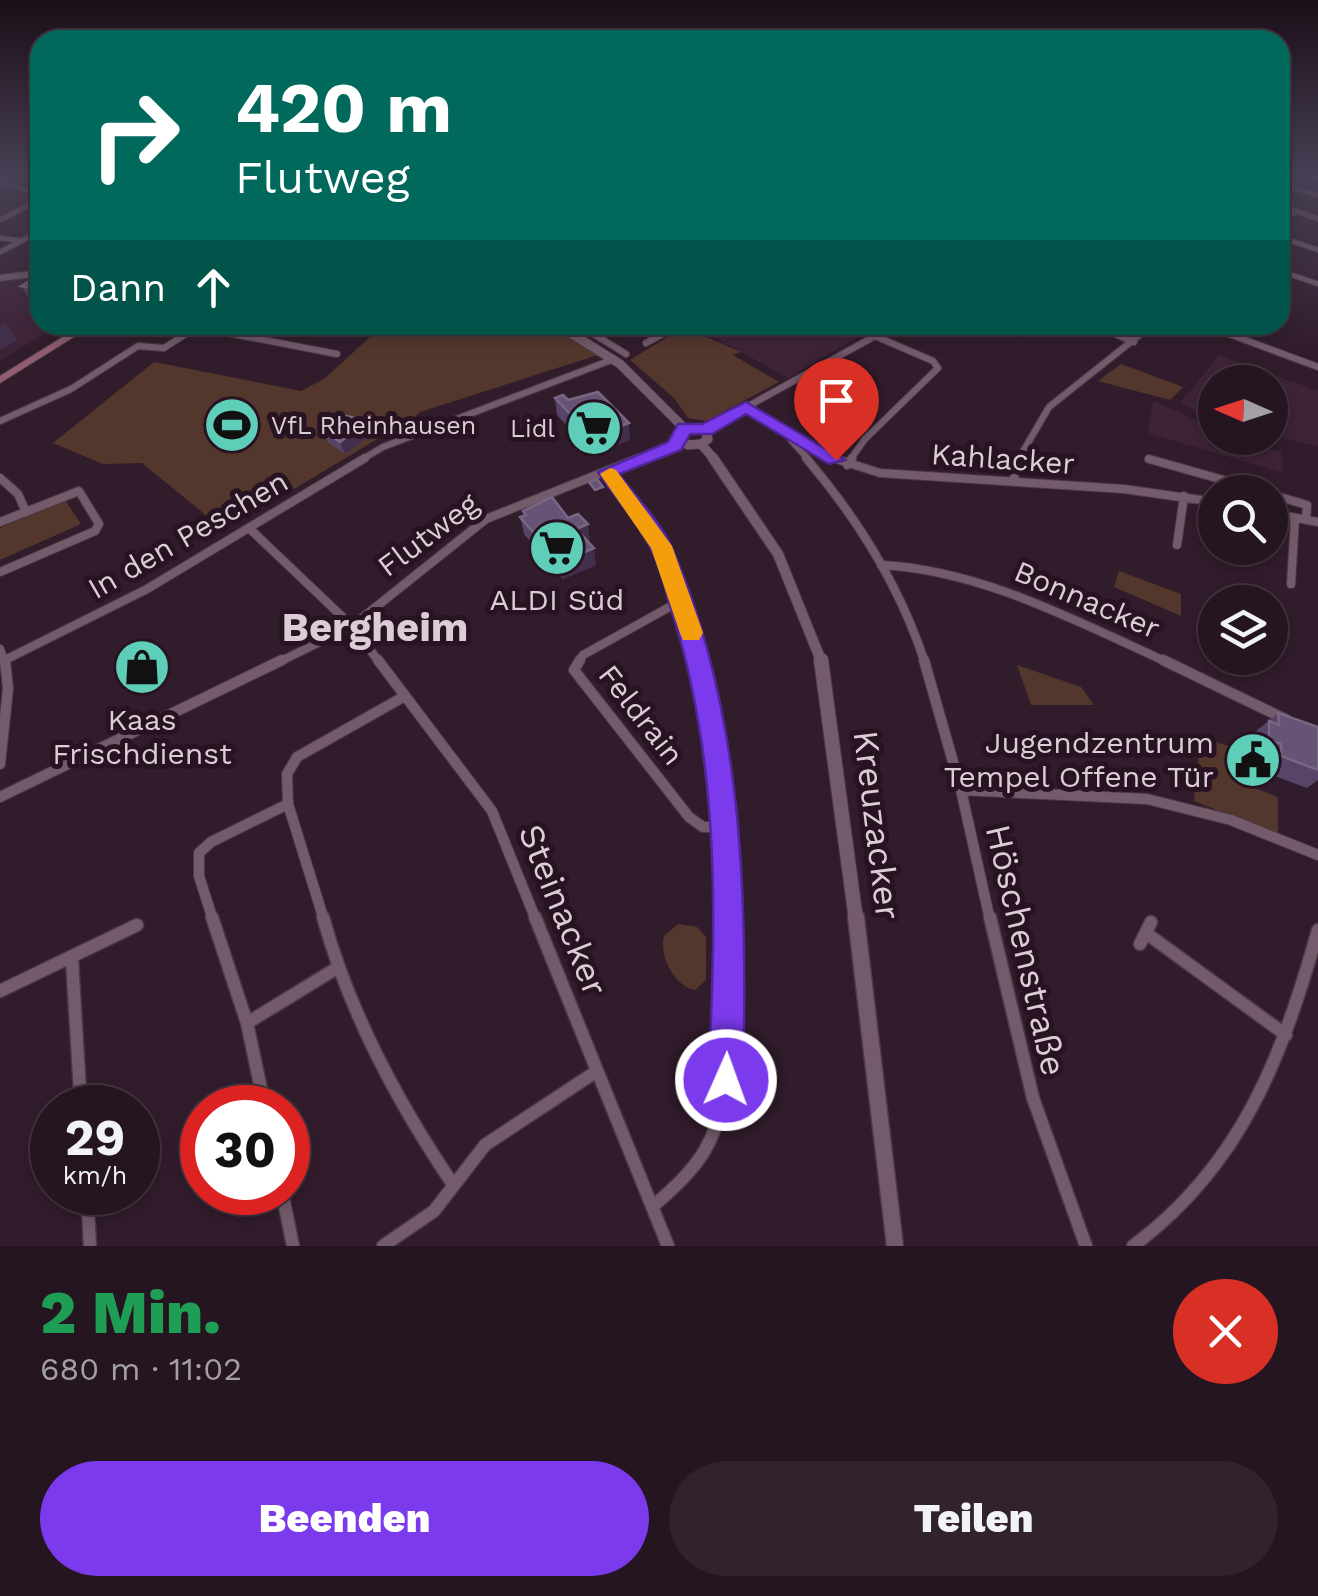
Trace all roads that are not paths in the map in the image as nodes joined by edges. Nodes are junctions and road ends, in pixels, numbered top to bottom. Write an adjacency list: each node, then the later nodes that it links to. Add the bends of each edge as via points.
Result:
1 (30, 236): 4 (street)
2 (0, 238): 4 (street)
3 (1290, 240): 5 (street)
4 (21, 241): 6 (street)
5 (1318, 250)
6 (0, 252)
7 (1290, 274): 10 (street)
8 (30, 275): 9 (street)
9 (0, 278)
10 (1318, 284)
11 (61, 335): 28 (main road)
12 (72, 335): 29 (main road)
13 (185, 335): 31 (street, via 164,348 138,346 71,390)
14 (243, 335): 24 (street)
15 (574, 335): 26 (street)
16 (595, 335): 25 (street)
17 (660, 335): 23 (street)
18 (1118, 335): 22 (street)
19 (1141, 335): 22 (street)
20 (1233, 335): 27 (street)
21 (875, 336): 30 (street); 38 (street, via 938,368)
22 (1134, 342): 43 (street, via 1038,414)
23 (646, 343)
24 (337, 354)
25 (626, 354)
26 (614, 359): 32 (street); 53 (street, In den Peschen, via 417,430)
27 (1318, 367)
28 (0, 371)
29 (0, 380)
30 (746, 407): 33 (street); 34 (street, Kahlacker)
31 (0, 421)
32 (684, 428): 33 (street); 35 (street)
33 (703, 437): 35 (street); 89 (street, Kreuzacker, via 784,560 828,679)
34 (794, 438): 37 (street, Kahlacker); 39 (street, Kahlacker)
35 (681, 441): 40 (street, Flutweg)
36 (1149, 459): 41 (street)
37 (836, 460): 38 (street, Kahlacker); 39 (street)
38 (847, 464): 43 (street, Kahlacker, via 880,473)
39 (818, 471): 55 (street, Höschenstraße)
40 (608, 472): 58 (street, via 661,546); 59 (street, Flutweg, via 486,519)
41 (1205, 475)
42 (0, 478): 47 (street)
43 (1013, 482): 44 (street, Kahlacker)
44 (1184, 496): 45 (street, Kahlacker); 54 (street)
45 (1198, 499)
46 (1288, 499): 50 (street, via 1307,504)
47 (26, 512): 51 (street); 56 (street, via 79,491 99,528)
48 (1288, 517): 49 (street)
49 (1295, 518): 50 (street); 57 (street)
50 (1306, 520): 52 (street)
51 (0, 522)
52 (1318, 522)
53 (250, 529): 59 (street, Steinacker); 61 (street, In den Peschen)
54 (1177, 545)
55 (881, 564): 63 (street, Bonnacker, via 966,577 1196,673); 65 (street, Höschenstraße, via 916,638)
56 (0, 572)
57 (1291, 584)
58 (682, 600): 68 (street, via 714,743); 68 (street, Feldrain, via 583,655 574,670 689,818 703,827)
59 (352, 626): 62 (street, Steinacker); 66 (street, Flutweg)
60 (0, 649): 61 (street)
61 (6, 660): 64 (street)
62 (405, 696): 67 (street, via 289,765); 78 (street, Steinacker, via 492,811)
63 (1304, 729)
64 (0, 764)
65 (961, 790): 69 (street, via 1148,800 1231,820); 90 (street, Höschenstraße, via 1038,1122)
66 (0, 796)
67 (288, 804): 74 (street); 76 (street, via 199,854 199,876)
68 (724, 827): 82 (street, via 730,972 721,1109 709,1143)
69 (1318, 855)
70 (136, 925): 73 (street)
71 (1318, 930): 77 (street)
72 (1146, 933): 77 (street)
73 (72, 960): 75 (street); 79 (street)
74 (337, 968): 76 (street); 81 (street, via 409,1116)
75 (0, 991)
76 (247, 1022): 80 (street)
77 (1286, 1036): 91 (street, via 1255,1105 1207,1177)
78 (596, 1071): 81 (street, via 485,1145); 82 (street, Steinacker)
79 (80, 1085)
80 (260, 1085)
81 (452, 1182): 87 (street, via 434,1211)
82 (652, 1207): 88 (street, Steinacker)
83 (88, 1215): 85 (street)
84 (287, 1215): 86 (street)
85 (90, 1246)
86 (293, 1246)
87 (383, 1246)
88 (668, 1246)
89 (895, 1246)
90 (1086, 1246)
91 (1133, 1246)

